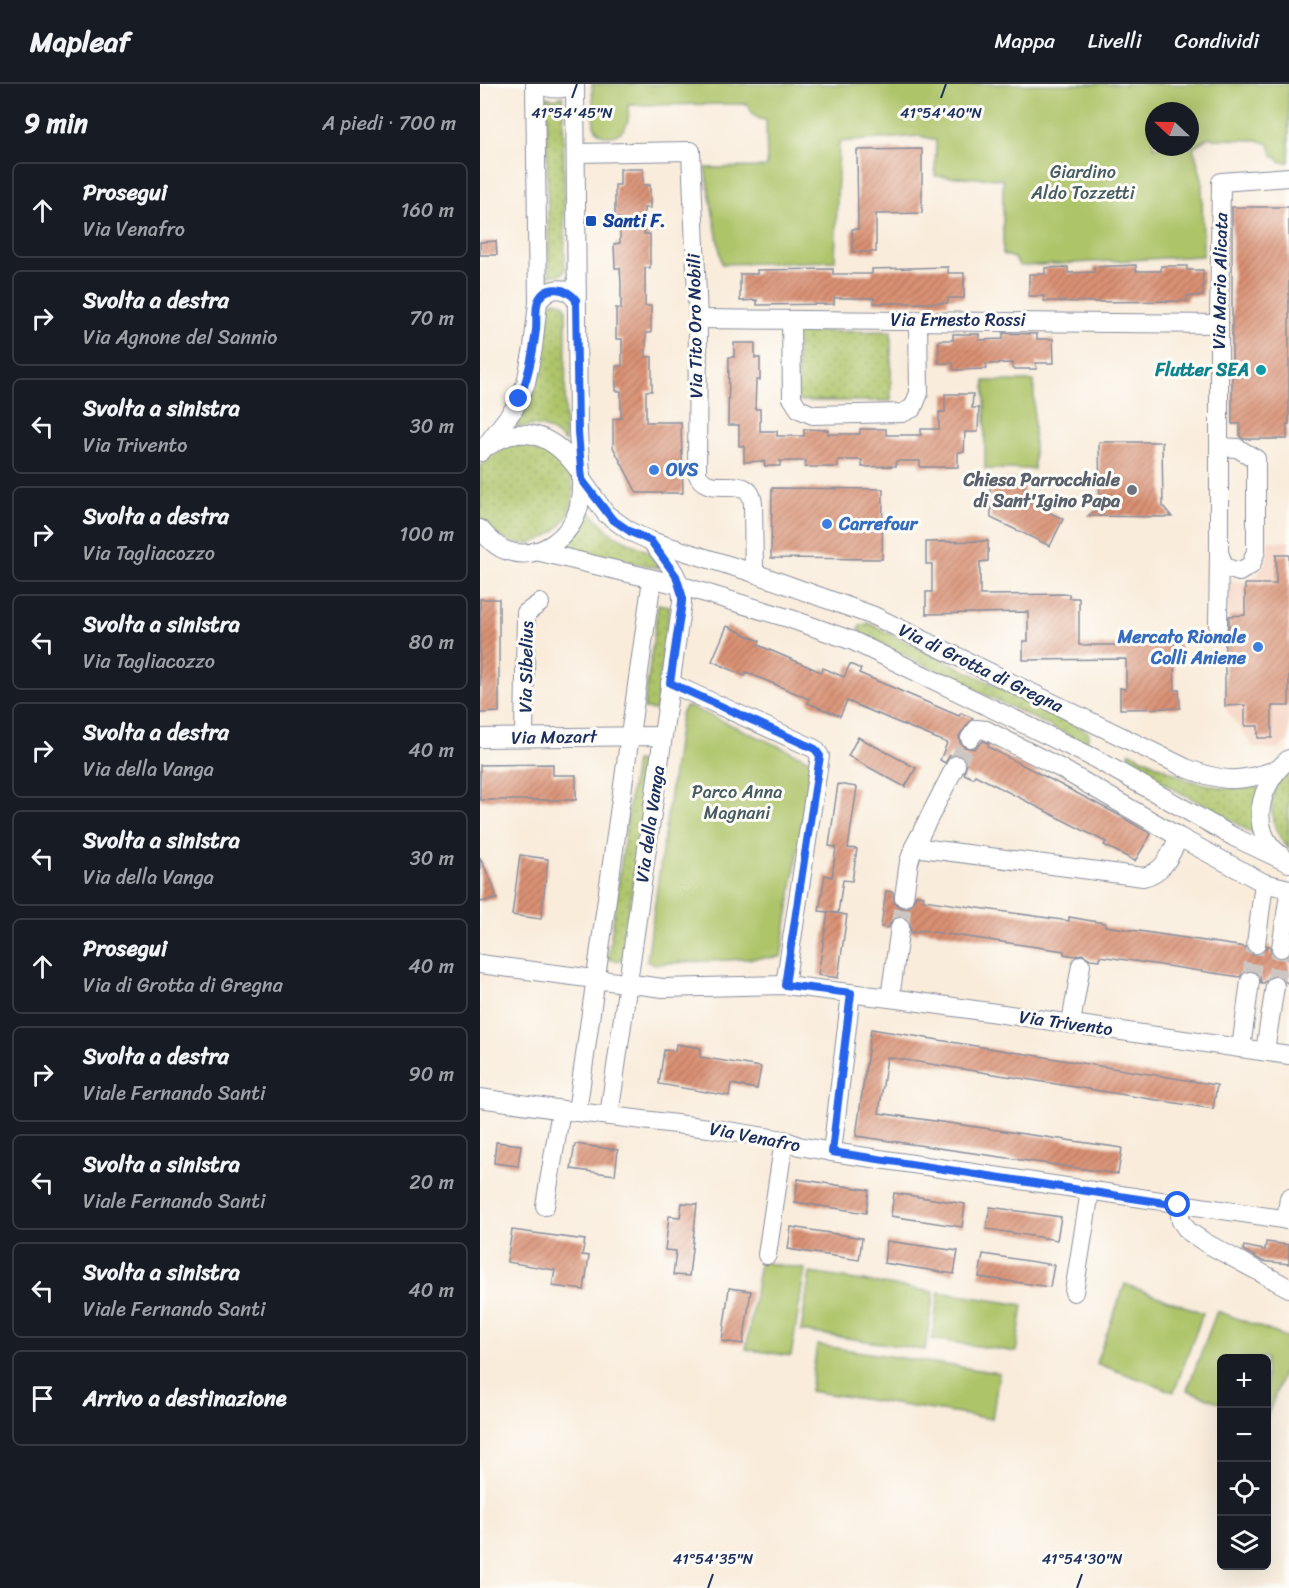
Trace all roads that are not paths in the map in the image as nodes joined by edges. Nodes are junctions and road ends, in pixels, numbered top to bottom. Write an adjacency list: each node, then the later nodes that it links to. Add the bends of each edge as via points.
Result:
1 (535, 84): 7 (street)
2 (540, 84): 3 (street, via 554,88)
3 (574, 84): 4 (street)
4 (576, 153): 6 (street); 8 (street, Via Tito Oro Nobili, via 691,151)
5 (1289, 177): 11 (street, Via Mario Alicata, via 1221,182)
6 (576, 300): 7 (street, via 559,288 546,293); 14 (street)
7 (538, 302): 13 (street, via 526,383 509,417)
8 (698, 319): 9 (street, Via Ernesto Rossi); 21 (street, Via Tito Oro Nobili, via 697,473 705,483 737,486 751,494)
9 (792, 320): 10 (street, Via Ernesto Rossi); 10 (street, via 792,398 799,409 813,415 902,413 913,408 919,393)
10 (918, 320): 11 (street, Via Ernesto Rossi)
11 (1219, 324): 12 (street, Via Mario Alicata)
12 (1220, 447): 20 (street, Via Mario Alicata); 20 (street, via 1237,448 1256,459 1257,480 1252,563 1243,570 1232,571 1224,567)
13 (481, 453): 14 (street, Via di Grotta di Gregna, via 503,438 531,434 557,446)
14 (581, 477): 16 (street, Via di Grotta di Gregna, via 612,519); 19 (street, via 578,508 569,528)
15 (480, 529): 18 (street)
16 (651, 541): 21 (street, Via di Grotta di Gregna); 23 (street, Via della Vanga)
17 (480, 545): 18 (street)
18 (503, 549): 19 (street, Via di Grotta di Gregna)
19 (536, 551): 22 (street, Via di Grotta di Gregna)
20 (1219, 552): 26 (street, Via Mario Alicata)
21 (754, 573): 25 (street, Via di Grotta di Gregna)
22 (652, 579): 23 (street, Via di Grotta di Gregna); 31 (street, Via della Vanga)
23 (679, 585): 27 (street, Via di Grotta di Gregna); 28 (street, Via della Vanga, via 682,602)
24 (540, 603): 33 (street, Via Sibelius, via 526,613)
25 (852, 609): 27 (street); 29 (street, Via di Grotta di Gregna, via 892,624)
26 (1218, 625)
27 (840, 636): 35 (street, Via di Grotta di Gregna)
28 (670, 683): 32 (street, Via della Vanga); 53 (street, via 815,749 820,756)
29 (1108, 731): 36 (street); 37 (street, Via di Grotta di Gregna, via 1179,765 1219,778 1237,781)
30 (976, 733): 39 (street)
31 (629, 736): 32 (street, Via Mozart); 33 (street, Via Mozart); 51 (street, Via della Vanga)
32 (662, 736): 52 (street, Via della Vanga)
33 (525, 737): 34 (street, Via Mozart)
34 (480, 738)
35 (1072, 747): 36 (street, Via di Grotta di Gregna); 39 (street)
36 (1094, 758): 42 (street, Via di Grotta di Gregna, via 1227,833)
37 (1283, 764): 42 (street, Via di Grotta di Gregna, via 1264,789 1262,824 1270,845)
38 (956, 765): 41 (street)
39 (1060, 768): 40 (street)
40 (1179, 837): 41 (street, via 1162,868 1143,877); 43 (street)
41 (914, 847): 45 (street)
42 (1289, 862)
43 (1264, 883): 44 (street); 47 (street)
44 (1289, 891): 48 (street)
45 (904, 897)
46 (900, 927): 55 (street)
47 (1256, 944)
48 (1281, 948)
49 (480, 964): 51 (street, Via Trivento)
50 (1081, 965): 56 (street)
51 (596, 980): 52 (street, Via Trivento); 61 (street, Via della Vanga)
52 (628, 984): 53 (street, Via Trivento, via 663,988); 62 (street, Via della Vanga)
53 (785, 985): 54 (street, Via Trivento)
54 (851, 993): 55 (street, Via Trivento); 64 (street)
55 (890, 998): 56 (street, Via Trivento)
56 (1071, 1023): 57 (street, Via Trivento)
57 (1241, 1048): 58 (street, Via Trivento); 58 (street, via 1249,987 1274,992)
58 (1264, 1052): 59 (street, Via Trivento)
59 (1289, 1055)
60 (480, 1098): 61 (street, Via Venafro)
61 (569, 1111): 62 (street, Via Venafro); 68 (street, Via della Vanga)
62 (609, 1116): 63 (street, Via Venafro)
63 (784, 1140): 64 (street, Via Venafro); 70 (street)
64 (832, 1152): 65 (street, Via Venafro)
65 (1090, 1191): 67 (street, Via Venafro); 72 (street)
66 (1289, 1198): 69 (street)
67 (1178, 1205): 69 (street, Via Venafro); 71 (street, via 1188,1231)
68 (545, 1206)
69 (1288, 1220)
70 (766, 1255)
71 (1289, 1288)
72 (1074, 1292)

